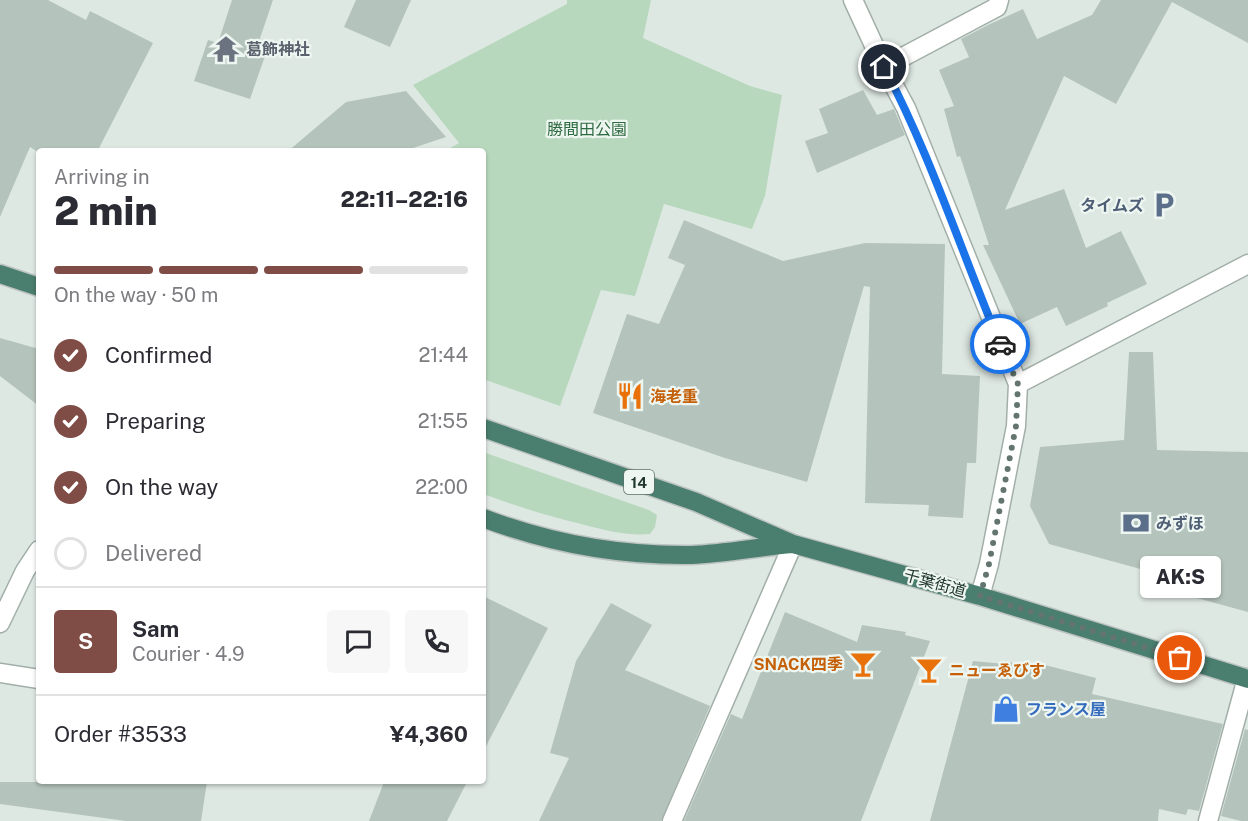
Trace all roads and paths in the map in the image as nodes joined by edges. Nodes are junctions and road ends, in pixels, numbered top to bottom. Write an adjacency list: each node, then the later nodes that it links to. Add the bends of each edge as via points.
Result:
1 (853, 0): 3 (street)
2 (999, 0): 3 (street, via 998,7)
3 (884, 67): 7 (street, via 906,108)
4 (1248, 264): 7 (street)
5 (0, 274): 6 (highway)
6 (36, 286)
7 (1018, 384): 12 (street, via 1016,426)
8 (486, 429): 10 (highway, 千葉街道 / 14, via 696,502)
9 (486, 519): 10 (highway, 千葉街道 / 14, via 525,534 614,551 691,555)
10 (793, 544): 12 (highway, 千葉街道 / 14); 17 (street)
11 (36, 554): 13 (street)
12 (980, 596): 16 (highway, 千葉街道 / 14)
13 (0, 623)
14 (0, 673): 15 (street)
15 (36, 679)
16 (1247, 679): 18 (street)
17 (672, 821)
18 (1208, 821)

